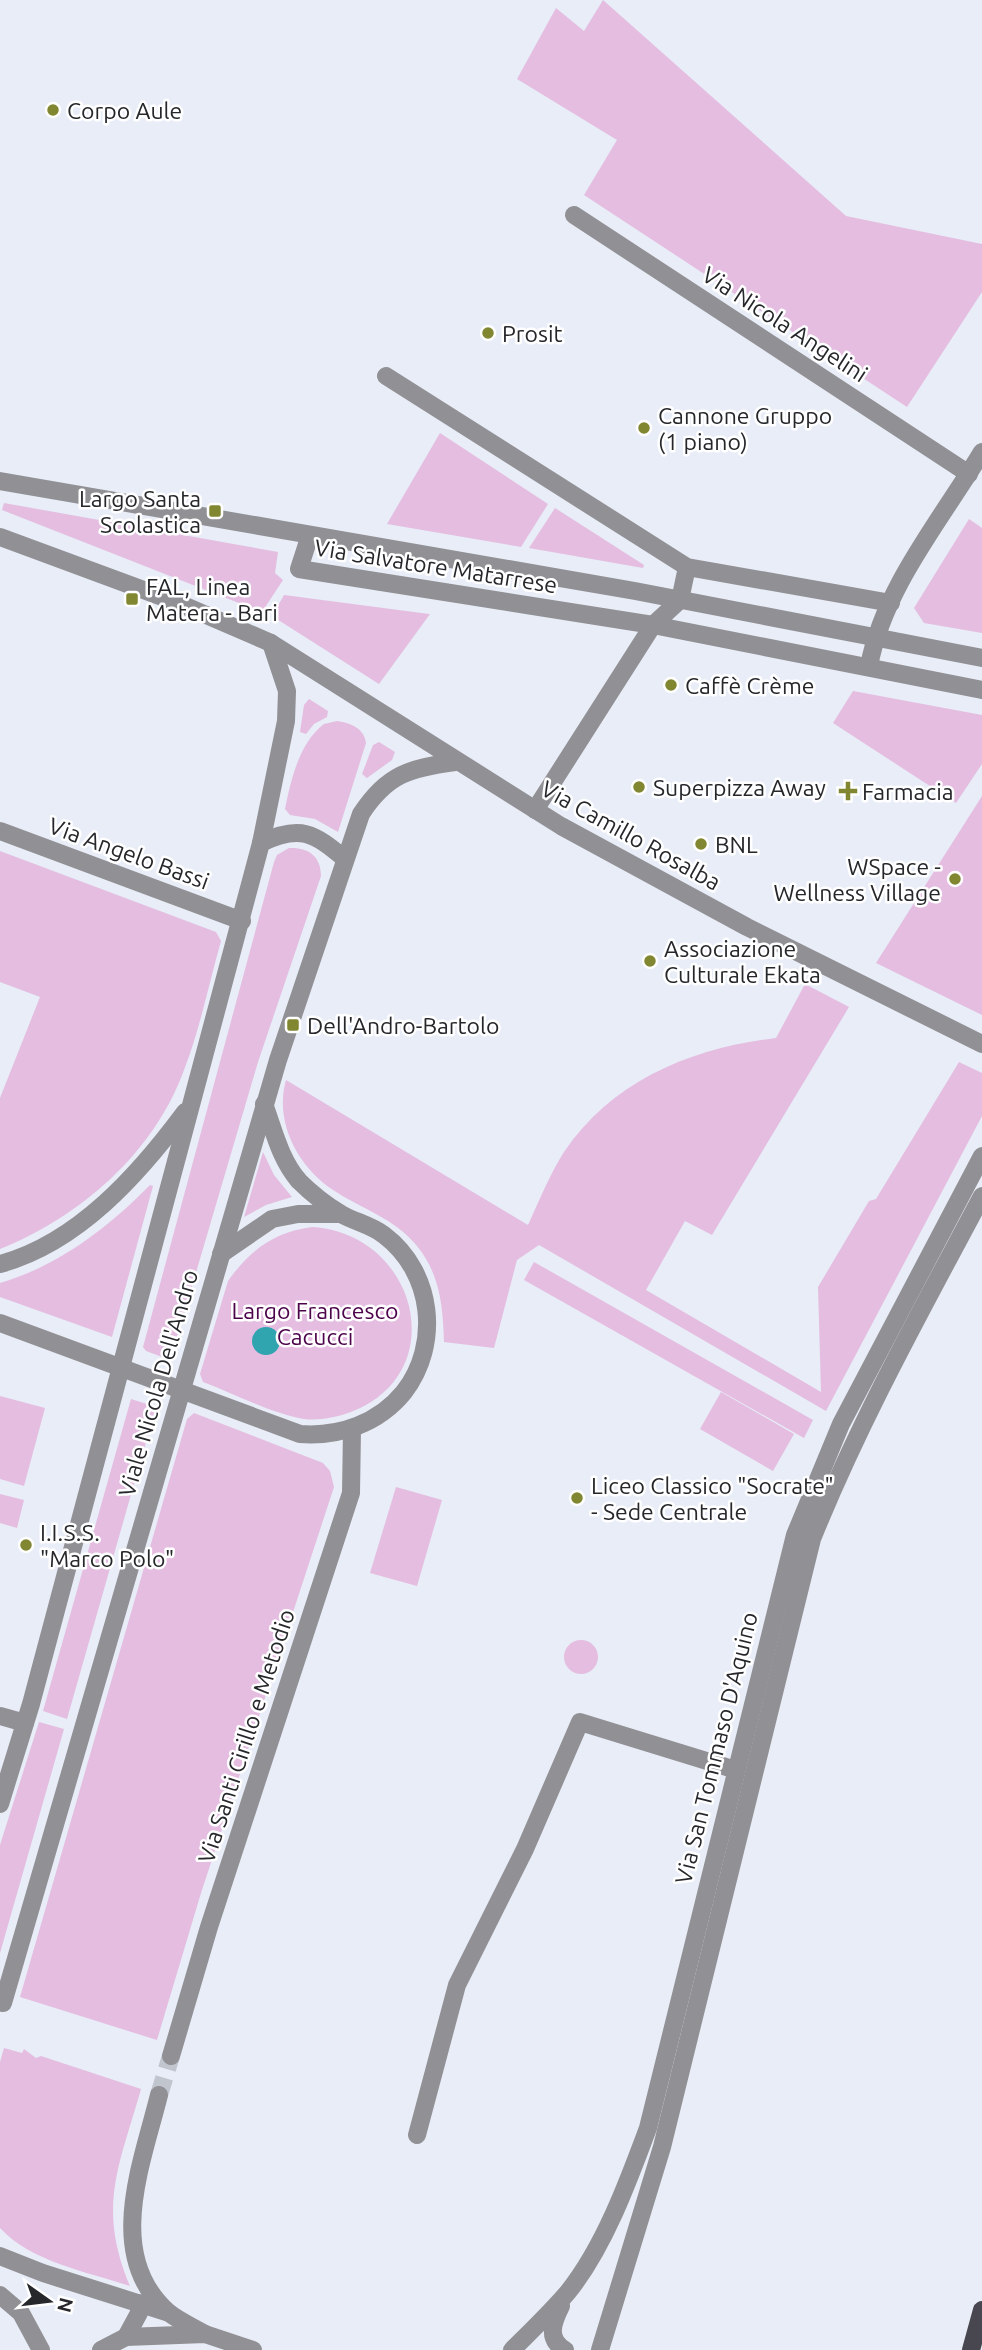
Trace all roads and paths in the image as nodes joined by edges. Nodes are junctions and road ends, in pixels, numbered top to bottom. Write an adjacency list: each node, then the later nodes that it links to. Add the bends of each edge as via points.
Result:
1 (573, 215): 4 (street, Via Nicola Angelini)
2 (386, 376): 8 (street)
3 (982, 452): 4 (street)
4 (969, 474): 10 (street)
5 (0, 481): 6 (street)
6 (310, 535): 9 (street, Via Salvatore Matarrese); 11 (street, Via Salvatore Matarrese, via 299,569)
7 (0, 537): 13 (street, Via Camillo Rosalba, via 176,602)
8 (687, 567): 9 (street); 10 (street)
9 (680, 600): 11 (street); 12 (street, Via Salvatore Matarrese)
10 (891, 603): 12 (street)
11 (653, 625): 15 (street, Via Salvatore Matarrese); 18 (street)
12 (875, 638): 14 (street, Via Salvatore Matarrese); 15 (street)
13 (271, 643): 17 (street, Via Camillo Rosalba); 20 (street, Viale Nicola Dell'Andro, via 287,691 286,720)
14 (982, 658)
15 (869, 666): 16 (street, Via Salvatore Matarrese)
16 (982, 690)
17 (455, 762): 18 (street, Via Camillo Rosalba); 21 (street, Viale Nicola Dell'Andro, via 394,777 375,792 361,814)
18 (535, 810): 23 (street, Via Camillo Rosalba, via 699,902)
19 (0, 831): 22 (street, Via Angelo Bassi)
20 (261, 843): 21 (street, via 293,831 318,836); 22 (street, Viale Nicola Dell'Andro)
21 (345, 859): 25 (street, Viale Nicola Dell'Andro)
22 (242, 921): 24 (street, Viale Nicola Dell'Andro)
23 (982, 1044)
24 (191, 1103): 30 (street, via 156,1152 75,1227); 32 (street, Viale Nicola Dell'Andro)
25 (264, 1104): 28 (street, via 283,1159 300,1182); 29 (street, Viale Nicola Dell'Andro)
26 (982, 1156): 37 (street, Via San Tommaso D'Aquino, via 815,1481 791,1548)
27 (982, 1196): 51 (street, Via San Tommaso D'Aquino, via 873,1400 812,1539 662,2147)
28 (341, 1213): 29 (street, via 272,1219); 34 (street, via 366,1223 398,1248 414,1270 427,1311 421,1362 410,1384 377,1417)
29 (221, 1254): 33 (street, Viale Nicola Dell'Andro)
30 (0, 1264)
31 (0, 1323): 32 (street)
32 (120, 1368): 33 (street); 36 (street, Viale Nicola Dell'Andro)
33 (180, 1390): 34 (street, via 300,1434); 39 (street, Viale Nicola Dell'Andro)
34 (352, 1429): 40 (street, Via Santi Cirillo e Metodio, via 351,1493)
35 (0, 1716): 36 (street)
36 (25, 1723): 38 (street, Viale Nicola Dell'Andro)
37 (736, 1770): 42 (street, via 580,1722 525,1849 457,1985); 44 (street, Via San Tommaso D'Aquino, via 648,2129 603,2233)
38 (0, 1804)
39 (3, 2003)
40 (171, 2056)
41 (159, 2095): 48 (street, via 139,2166 131,2228 146,2287)
42 (417, 2135)
43 (0, 2256): 46 (street)
44 (569, 2291): 52 (street, Via San Tommaso D'Aquino); 56 (street, via 551,2326)
45 (0, 2295): 53 (street, via 21,2313)
46 (139, 2303): 48 (street); 50 (street, via 139,2313)
47 (982, 2310): 58 (main road)
48 (169, 2313): 49 (street)
49 (205, 2334): 50 (street); 55 (street)
50 (125, 2337): 54 (street)
51 (602, 2344): 57 (street)
52 (519, 2349)
53 (41, 2350)
54 (101, 2350)
55 (253, 2350)
56 (565, 2350)
57 (587, 2350)
58 (971, 2350)

